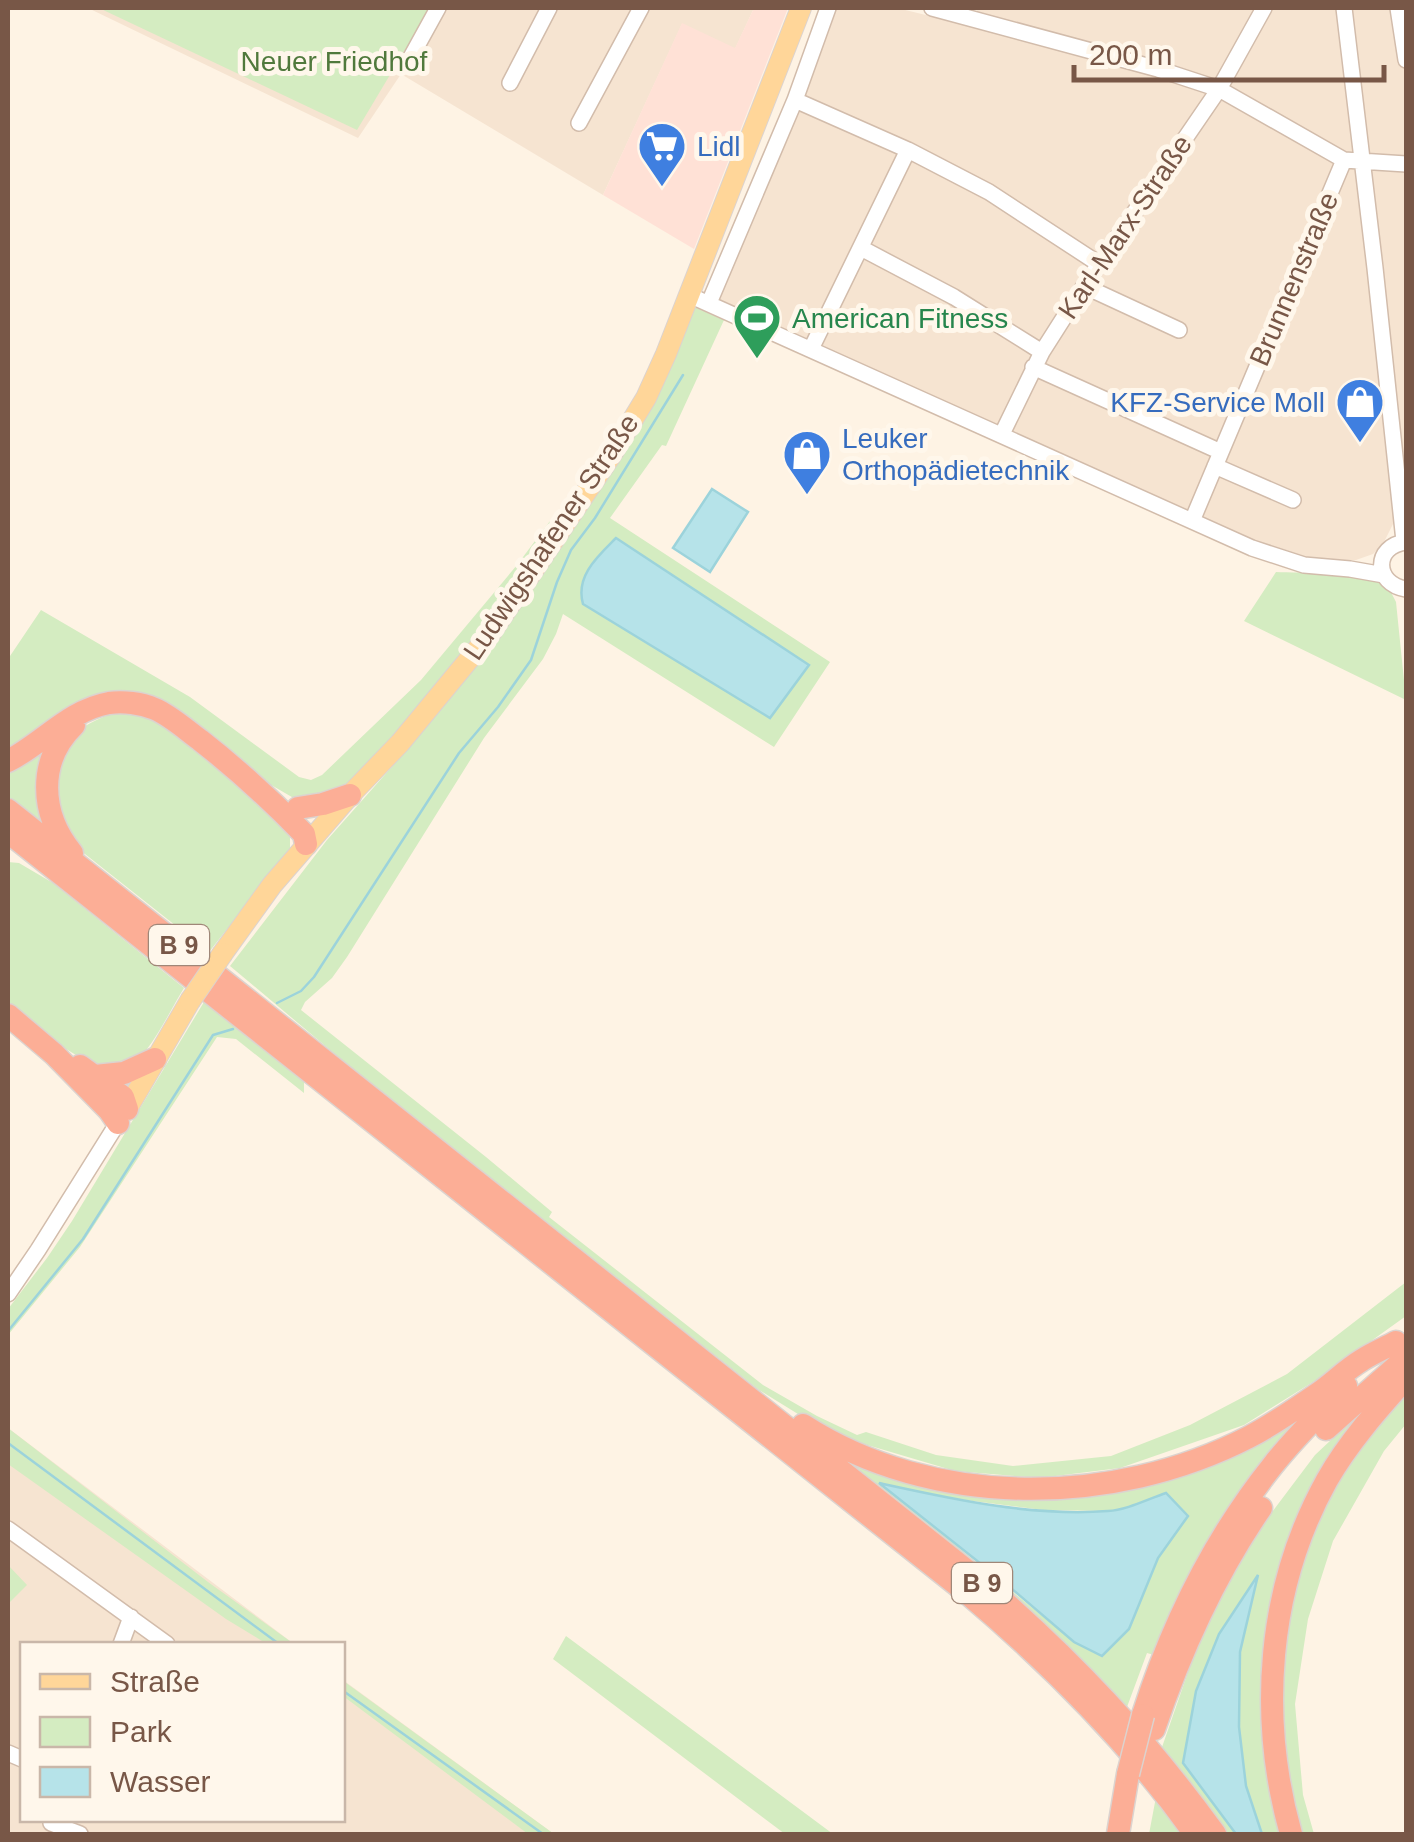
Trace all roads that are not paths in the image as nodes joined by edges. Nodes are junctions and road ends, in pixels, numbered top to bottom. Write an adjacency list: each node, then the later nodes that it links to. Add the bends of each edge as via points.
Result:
1 (438, 8): 10 (street)
2 (550, 8): 12 (street)
3 (642, 8): 15 (street)
4 (801, 8): 23 (main road, Ludwigshafener Straße)
5 (828, 8): 14 (street, Ludwigshafener Straße)
6 (932, 8): 13 (street)
7 (1264, 8): 13 (street, Karl-Marx-Straße)
8 (1344, 8): 18 (street)
9 (1398, 8): 11 (street)
10 (411, 58)
11 (1406, 60)
12 (510, 83)
13 (1219, 89): 17 (street); 21 (street, Karl-Marx-Straße)
14 (795, 100): 16 (street); 23 (street, Ludwigshafener Straße)
15 (580, 124)
16 (908, 150): 20 (street); 21 (street, via 989,192)
17 (1344, 160): 18 (street); 29 (street, Brunnenstraße)
18 (1362, 162): 19 (street); 32 (street)
19 (1406, 164)
20 (861, 248): 25 (street); 26 (street)
21 (1098, 264): 22 (street, Karl-Marx-Straße)
22 (1084, 286): 24 (street); 26 (street, Karl-Marx-Straße)
23 (699, 299): 25 (street); 38 (main road, Ludwigshafener Straße, via 610,457 512,604 400,744)
24 (1180, 330)
25 (811, 349): 28 (street)
26 (1042, 352): 27 (street, Karl-Marx-Straße)
27 (1034, 367): 28 (street, Karl-Marx-Straße); 29 (street)
28 (1002, 434): 31 (street)
29 (1218, 459): 30 (street); 31 (street, Brunnenstraße)
30 (1293, 500)
31 (1192, 521): 33 (street, via 1304,565)
32 (1405, 542): 33 (street, via 1390,547)
33 (1383, 568): 34 (street, via 1395,587)
34 (1406, 589)
35 (92, 708): 36 (highway); 37 (highway, via 154,708); 44 (highway, via 62,737 45,787 60,838)
36 (8, 760)
37 (260, 789): 39 (highway); 42 (highway)
38 (350, 795): 39 (highway); 42 (main road, Ludwigshafener Straße)
39 (298, 808): 42 (highway, via 312,825)
40 (8, 810): 44 (highway, B 9)
41 (8, 832): 44 (highway, B 9)
42 (308, 838): 47 (main road, Ludwigshafener Straße, bridge)
43 (8, 857): 44 (highway)
44 (87, 884): 52 (highway, B 9); 63 (highway, B 9, via 992,1614 1090,1707)
45 (8, 1016): 46 (highway)
46 (54, 1054): 48 (highway); 49 (highway)
47 (155, 1060): 48 (highway); 49 (main road, Ludwigshafener Straße)
48 (95, 1076): 49 (highway, via 123,1097)
49 (118, 1114): 50 (street)
50 (8, 1294)
51 (1403, 1345): 52 (highway, via 1362,1360 1280,1420 1192,1462 1088,1485 1030,1488 967,1484 886,1465 819,1436); 58 (highway, bridge, via 1347,1385 1291,1444 1230,1526 1174,1628)
52 (713, 1368): 64 (highway, B 9, via 1031,1625 1125,1720)
53 (1406, 1378): 65 (highway, via 1328,1479 1289,1573 1271,1702 1274,1757)
54 (8, 1530): 55 (street)
55 (131, 1617): 56 (street); 57 (street)
56 (122, 1642)
57 (164, 1642)
58 (1134, 1780): 61 (highway); 62 (highway)
59 (50, 1826): 60 (street)
60 (80, 1834)
61 (1118, 1834)
62 (1134, 1834)
63 (1194, 1834)
64 (1215, 1834)
65 (1291, 1834)

